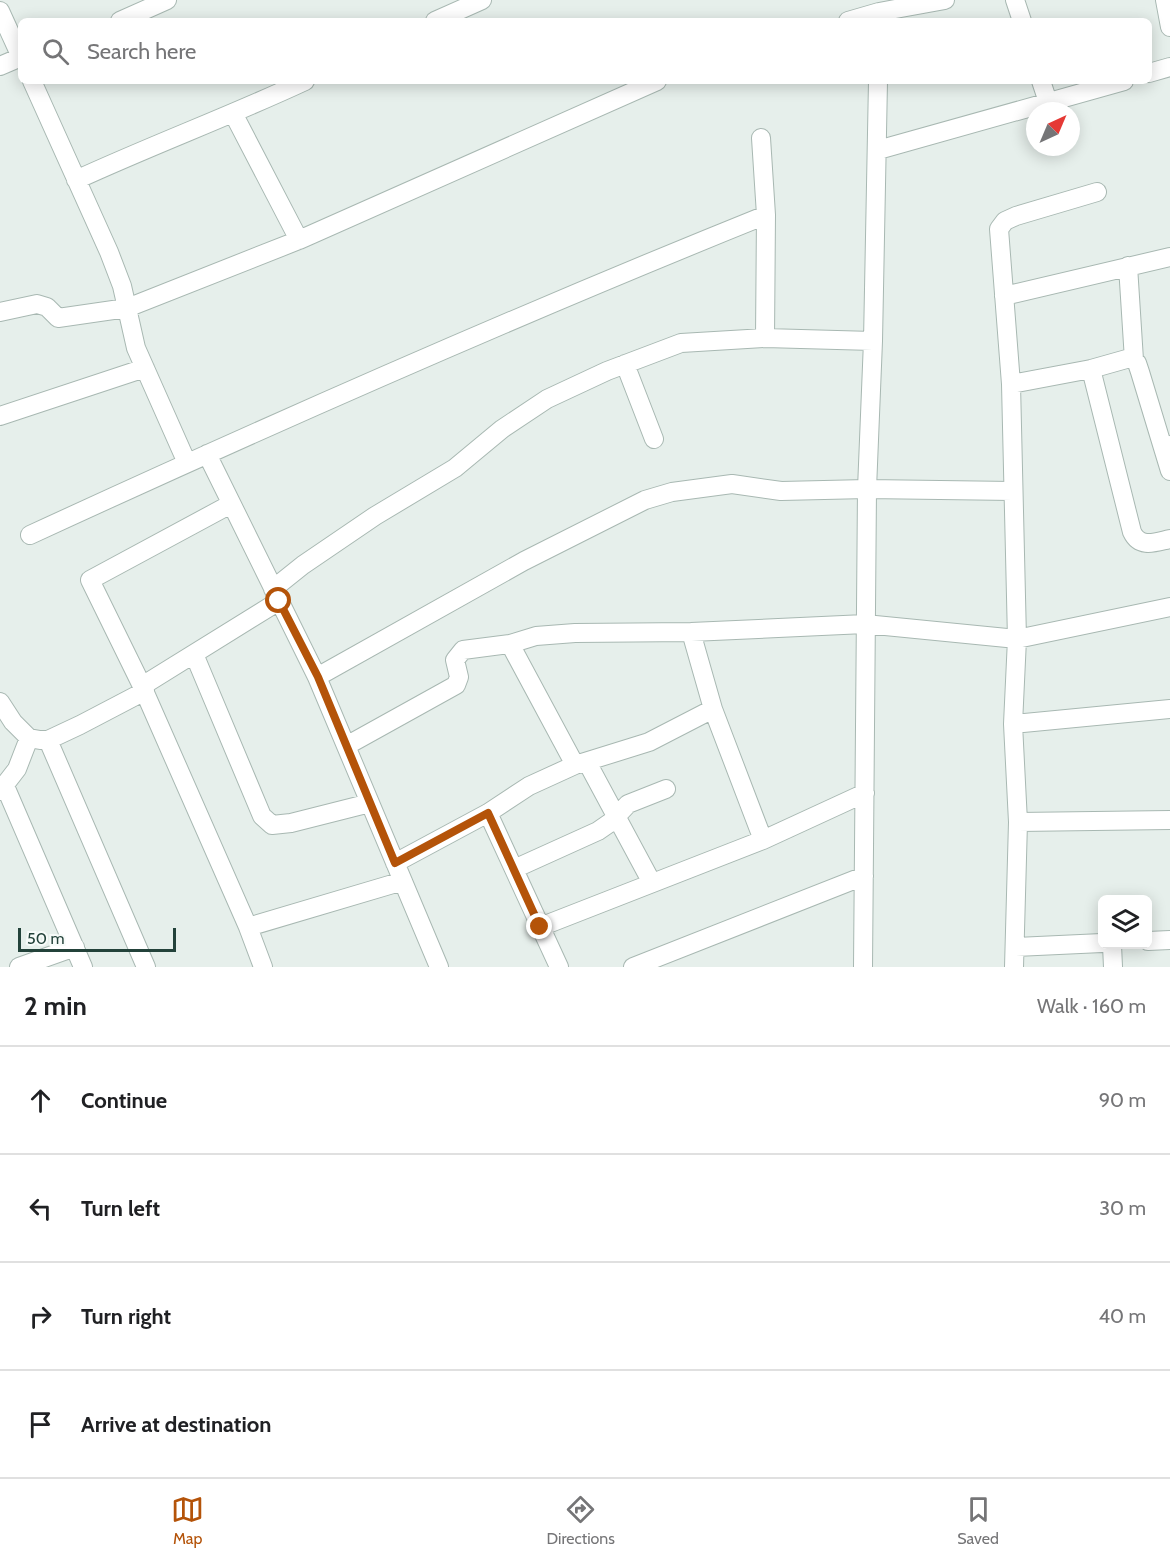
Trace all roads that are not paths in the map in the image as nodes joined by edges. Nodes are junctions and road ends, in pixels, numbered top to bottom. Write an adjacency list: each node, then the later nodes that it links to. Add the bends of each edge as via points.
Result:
1 (167, 0): 8 (street)
2 (482, 0): 9 (street)
3 (945, 0): 7 (street)
4 (1016, 0): 10 (street)
5 (1165, 0): 11 (street)
6 (0, 11): 12 (street)
7 (879, 16)
8 (127, 18)
9 (442, 18)
10 (1021, 18)
11 (1170, 27)
12 (18, 50)
13 (18, 58): 14 (street)
14 (0, 66)
15 (1170, 67): 16 (street)
16 (1152, 72)
17 (33, 84): 28 (street)
18 (298, 84): 25 (street)
19 (650, 84): 31 (street)
20 (878, 84): 27 (street)
21 (1042, 84): 23 (street)
22 (1113, 84): 23 (street)
23 (1048, 102)
24 (1026, 108): 27 (street)
25 (233, 112): 28 (street); 31 (street)
26 (761, 138): 30 (street)
27 (878, 150): 38 (street)
28 (76, 180): 35 (street, via 109,252)
29 (1097, 192): 34 (street, via 1001,224)
30 (766, 215): 37 (street); 47 (street, via 475,336)
31 (299, 240): 35 (street)
32 (1170, 257): 33 (street)
33 (1128, 266): 34 (street); 39 (street)
34 (1004, 296): 43 (street)
35 (127, 308): 36 (street, via 58,318 47,307 37,304); 41 (street, via 135,348)
36 (0, 312)
37 (765, 338): 38 (street); 40 (street, via 681,343)
38 (873, 341): 50 (street)
39 (1134, 360): 42 (street, via 1121,359); 46 (street)
40 (624, 364): 45 (street); 55 (street, via 547,399 455,468 303,565)
41 (145, 369): 44 (street); 48 (street)
42 (1091, 369): 43 (street); 54 (street, via 1132,532 1143,543)
43 (1011, 384): 51 (street)
44 (0, 416)
45 (654, 439)
46 (1167, 447): 49 (street)
47 (207, 454): 48 (street); 52 (street)
48 (187, 463): 53 (street)
49 (1170, 471)
50 (867, 489): 51 (street); 57 (street); 62 (street, via 781,491 732,484 645,500 524,561)
51 (1013, 491): 59 (street)
52 (231, 504): 55 (street); 63 (street, via 90,580)
53 (30, 535)
54 (1170, 539)
55 (276, 595): 61 (street); 62 (street)
56 (1170, 606): 59 (street)
57 (865, 624): 58 (street); 59 (street); 74 (street)
58 (691, 632): 60 (street, via 575,633 536,636); 65 (street)
59 (1017, 639): 67 (street)
60 (510, 644): 70 (street, via 463,650 455,660 459,677 456,685); 71 (street)
61 (194, 654): 63 (street); 75 (street, via 262,816 272,825 291,824)
62 (318, 677): 70 (street)
63 (144, 689): 69 (street); 86 (street)
64 (0, 702): 68 (street, via 12,722)
65 (713, 709): 71 (street, via 649,742); 80 (street)
66 (1170, 709): 67 (street)
67 (1013, 724): 79 (street)
68 (29, 738): 69 (street); 72 (street, via 17,768)
69 (48, 740): 96 (street)
70 (346, 746): 75 (street)
71 (581, 763): 76 (street, via 529,786); 77 (street)
72 (3, 788): 91 (street)
73 (666, 789): 77 (street, via 628,804)
74 (865, 793): 80 (street); 83 (street)
75 (370, 803): 81 (street)
76 (488, 813): 81 (street); 82 (street)
77 (616, 817): 82 (street, via 598,831); 85 (street)
78 (1170, 820): 79 (street)
79 (1018, 822): 92 (street)
80 (763, 840): 85 (street)
81 (395, 863): 84 (street)
82 (514, 869): 87 (street)
83 (864, 876): 100 (street); 101 (street)
84 (403, 881): 86 (street); 98 (street)
85 (652, 883): 87 (street)
86 (248, 927): 97 (street)
87 (540, 927): 99 (street)
88 (1170, 940): 89 (street)
89 (1152, 941)
90 (1098, 943): 92 (street)
91 (75, 947): 94 (street); 95 (street)
92 (1015, 947): 102 (street)
93 (1112, 949): 103 (street)
94 (19, 967)
95 (83, 967)
96 (146, 967)
97 (263, 967)
98 (439, 967)
99 (559, 967)
100 (633, 967)
101 (863, 967)
102 (1014, 967)
103 (1113, 967)

